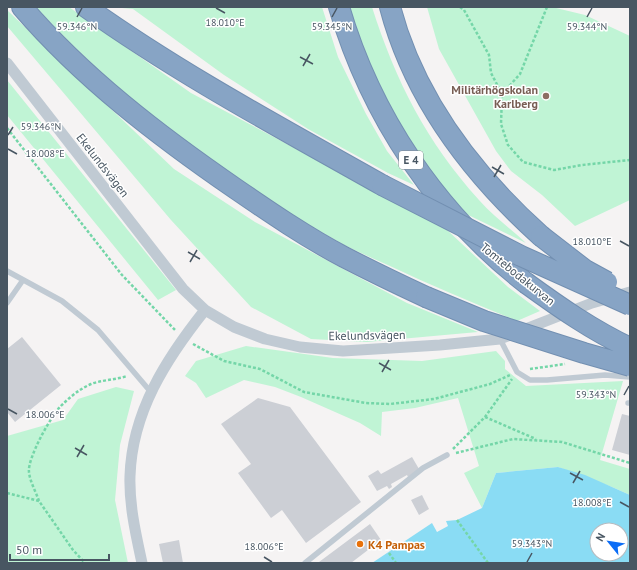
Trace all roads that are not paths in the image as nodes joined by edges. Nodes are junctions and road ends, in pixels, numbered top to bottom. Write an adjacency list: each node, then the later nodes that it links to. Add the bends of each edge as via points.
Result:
1 (22, 7): 14 (highway, bridge, via 94,79 152,129 287,224 343,257 484,322)
2 (86, 7): 10 (highway, bridge, via 199,82 382,185 521,256)
3 (340, 7): 13 (highway, Tomtebodakurvan / E 4, bridge, via 358,63 380,109 396,139 437,196 502,265 570,315)
4 (390, 7): 8 (highway, bridge, via 404,50 438,116 466,159 503,200 541,236 585,270)
5 (7, 63): 11 (street, Ekelundsvägen, via 183,289)
6 (7, 271): 7 (lane)
7 (23, 280): 9 (lane); 16 (lane, via 62,302 98,330)
8 (630, 294): 12 (street, Ekelundsvägen, via 592,303)
9 (7, 303)
10 (630, 305)
11 (205, 310): 12 (street, Ekelundsvägen, via 234,327 265,339 300,347 343,351); 16 (street, via 183,337)
12 (500, 339): 15 (lane, via 516,372 530,380 605,375)
13 (630, 348)
14 (630, 366)
15 (630, 377)
16 (150, 391): 18 (street, via 138,427 130,476 132,514)
17 (447, 455): 19 (lane, via 423,468)
18 (142, 563)
19 (305, 563)

